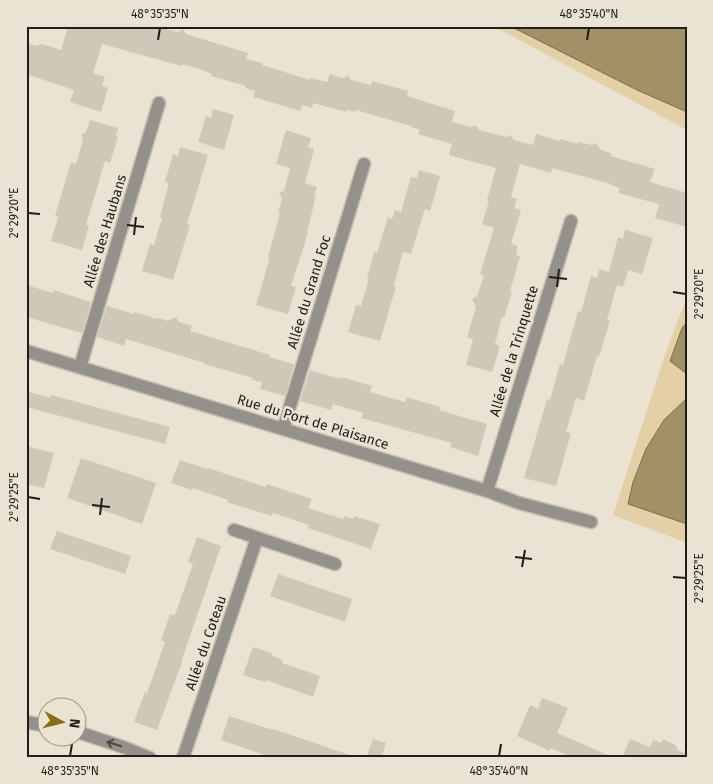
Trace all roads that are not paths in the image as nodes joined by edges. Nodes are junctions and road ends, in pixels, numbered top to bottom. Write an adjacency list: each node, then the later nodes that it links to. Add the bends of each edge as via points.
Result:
1 (159, 103): 5 (street, Allée des Haubans)
2 (364, 164): 6 (street, Allée du Grand Foc)
3 (571, 221): 7 (street, Allée de la Trinquette)
4 (26, 351): 5 (street, Rue du Port de Plaisance)
5 (80, 367): 6 (street, Rue du Port de Plaisance)
6 (283, 429): 7 (street, Rue du Port de Plaisance)
7 (487, 491): 8 (street, Rue du Port de Plaisance)
8 (591, 522)
9 (234, 530): 10 (street)
10 (257, 538): 11 (street); 14 (street, Allée du Coteau)
11 (335, 564)
12 (88, 735): 13 (street, one-way to 12)
13 (150, 758)
14 (183, 758)

